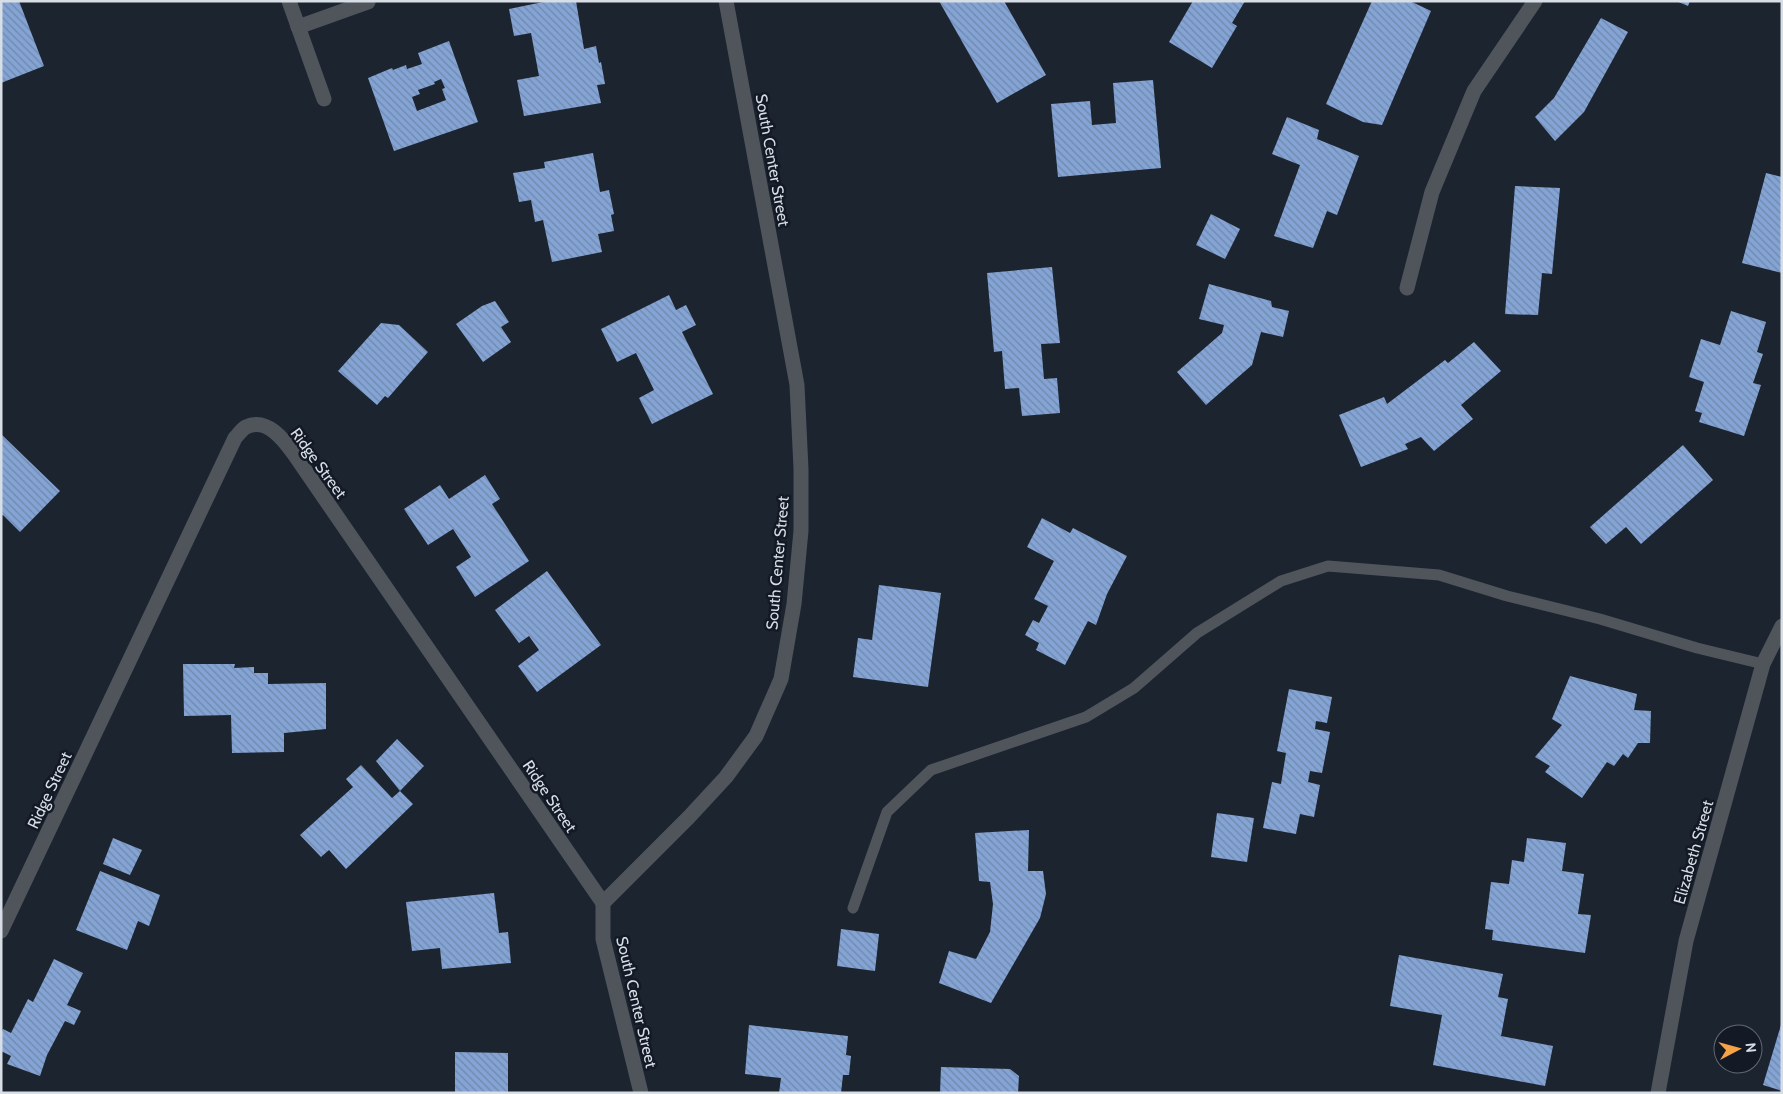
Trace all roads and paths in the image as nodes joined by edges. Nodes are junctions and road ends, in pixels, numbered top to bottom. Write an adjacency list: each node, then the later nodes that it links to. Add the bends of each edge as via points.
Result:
1 (289, 1): 5 (street)
2 (726, 1): 10 (street, South Center Street, via 797,385 801,530 794,604 781,679 756,736 726,777)
3 (1535, 1): 7 (street, via 1474,91 1432,192)
4 (368, 2): 5 (street)
5 (298, 27): 6 (street)
6 (324, 99)
7 (1406, 288)
8 (1782, 626): 9 (street, Elizabeth Street)
9 (1763, 664): 11 (lane, via 1439,576 1328,566 1281,581 1197,634 1134,688 1086,717 931,770 887,812); 14 (street, Elizabeth Street, via 1686,941)
10 (602, 903): 12 (street, Ridge Street, via 294,454 271,429 258,425 245,427 235,438); 13 (street, South Center Street, via 603,939)
11 (853, 908)
12 (1, 931)
13 (641, 1093)
14 (1658, 1093)

